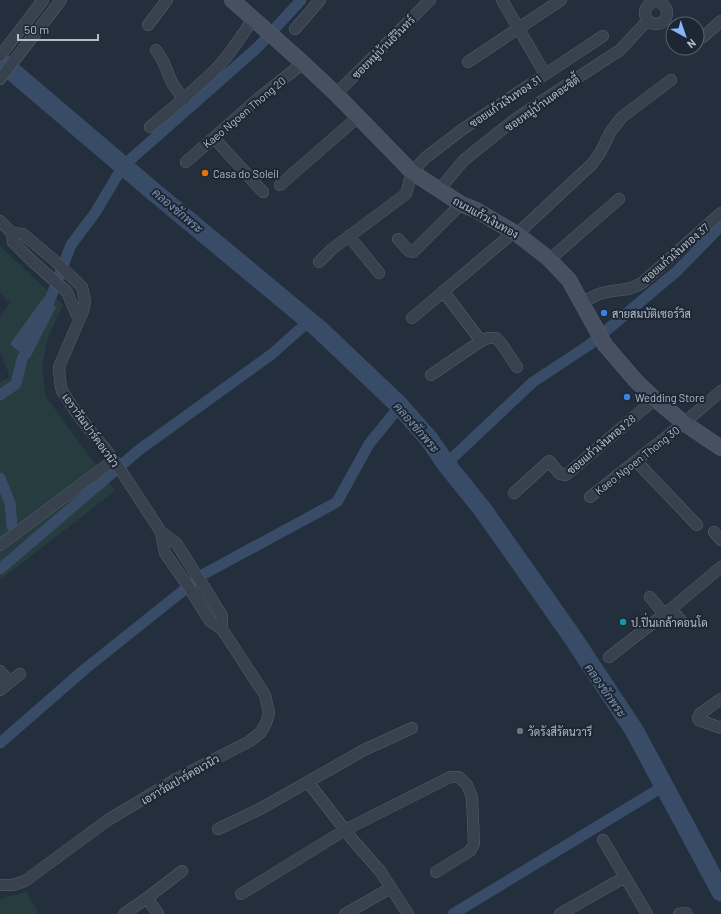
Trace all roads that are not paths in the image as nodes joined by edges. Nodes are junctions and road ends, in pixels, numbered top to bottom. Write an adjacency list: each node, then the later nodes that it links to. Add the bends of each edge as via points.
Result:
1 (43, 0): 21 (street)
2 (61, 0): 25 (street)
3 (167, 0): 15 (street)
4 (232, 0): 14 (street, ถนนแก้วเงินทอง)
5 (320, 0): 16 (street)
6 (502, 0): 17 (street)
7 (561, 0): 17 (street)
8 (652, 1): 10 (street, ซอยหมู่บ้านเดอะซิตี้, via 663,4); 11 (street, ซอยหมู่บ้านเดอะซิตี้, via 646,10)
9 (425, 2): 27 (street, ซอยหมู่บ้านธีรินทร์)
10 (667, 16)
11 (648, 20): 12 (street, via 659,24); 35 (street, ซอยหมู่บ้านเดอะซิตี้, via 620,50 513,121 464,160)
12 (665, 20)
13 (721, 21): 18 (street)
14 (257, 22): 23 (street, ถนนแก้วเงินทอง); 28 (street, via 218,67)
15 (148, 24)
16 (296, 29)
17 (518, 29): 22 (street); 24 (street)
18 (705, 35)
19 (603, 36): 24 (street, ซอยแก้วเงินทอง 31)
20 (156, 50): 28 (street, via 172,83)
21 (0, 56)
22 (468, 62)
23 (303, 63): 27 (street, ถนนแก้วเงินทอง); 31 (street, Kaeo Ngoen Thong 20)
24 (546, 74): 33 (street, ซอยแก้วเงินทอง 31, via 431,153)
25 (0, 79)
26 (671, 80): 42 (street, via 622,117 611,130 592,164)
27 (336, 94): 29 (street, ถนนแก้วเงินทอง)
28 (184, 100): 30 (street)
29 (359, 116): 33 (street, ถนนแก้วเงินทอง); 34 (street)
30 (150, 127)
31 (214, 138): 32 (street, Kaeo Ngoen Thong 20); 36 (street)
32 (186, 162)
33 (412, 172): 35 (street, ถนนแก้วเงินทอง); 43 (street, via 406,194)
34 (280, 185)
35 (439, 190): 38 (street, ถนนแก้วเงินทอง)
36 (263, 192)
37 (619, 199): 45 (street)
38 (461, 204): 42 (street, ถนนแก้วเงินทอง); 44 (street, via 413,252)
39 (721, 213): 49 (street, ซอยแก้วเงินทอง 37, via 642,283 628,290 595,295)
40 (0, 221): 41 (street)
41 (12, 233): 51 (street, via 13,242 67,292); 51 (street, เอราวัณปาร์คอเวนิว, via 27,237 82,287 85,301)
42 (515, 233): 45 (street, ถนนแก้วเงินทอง); 48 (street)
43 (350, 236): 46 (street); 47 (street)
44 (398, 239)
45 (550, 259): 49 (street, ถนนแก้วเงินทอง, via 569,280)
46 (319, 262)
47 (379, 273)
48 (443, 291): 50 (street); 52 (street)
49 (582, 304): 56 (street, ถนนแก้วเงินทอง, via 605,346)
50 (412, 318)
51 (79, 320): 59 (street, เอราวัณปาร์คอเวนิว, via 59,367 62,391)
52 (481, 341): 53 (street, via 496,338); 54 (street)
53 (518, 367)
54 (431, 375)
55 (721, 390): 57 (street, Kaeo Ngoen Thong 30)
56 (655, 399): 57 (street, ถนนแก้วเงินทอง); 61 (street, ซอยแก้วเงินทอง 28, via 566,475 560,474 549,461)
57 (684, 423): 58 (street, ถนนแก้วเงินทอง); 60 (street, Kaeo Ngoen Thong 30)
58 (721, 448)
59 (114, 460): 64 (street, เอราวัณปาร์คอเวนิว); 65 (street)
60 (636, 461): 62 (street, Kaeo Ngoen Thong 30); 63 (street)
61 (514, 493)
62 (590, 497)
63 (697, 526)
64 (161, 532): 70 (street, เอราวัณปาร์คอเวนิว, via 165,553 210,621); 70 (street, เอราวัณปาร์คอเวนิว, via 176,543 222,616)
65 (0, 545)
66 (721, 567): 68 (street)
67 (650, 597): 68 (street)
68 (668, 612): 69 (street); 71 (street)
69 (683, 623)
70 (222, 629): 86 (street, เอราวัณปาร์คอเวนิว, via 265,695 269,713 261,732 250,741 178,778 108,820 25,881 13,885)
71 (609, 657)
72 (0, 671): 74 (street)
73 (20, 674): 74 (street)
74 (10, 682): 75 (street)
75 (0, 690)
76 (721, 699): 78 (street, via 698,718 702,722)
77 (412, 728): 79 (street, via 364,750)
78 (721, 728)
79 (308, 782): 80 (street); 81 (street)
80 (218, 829)
81 (345, 830): 84 (street, via 450,777 459,777 467,785 472,797 474,844 470,851); 87 (street); 88 (street)
82 (603, 840): 85 (street)
83 (182, 871): 89 (street)
84 (436, 872)
85 (625, 877): 94 (street); 95 (street)
86 (0, 885)
87 (392, 888): 92 (street); 93 (street)
88 (240, 894)
89 (147, 898): 90 (street); 91 (street)
90 (124, 914)
91 (158, 914)
92 (345, 914)
93 (408, 914)
94 (560, 914)
95 (647, 914)
96 (679, 914): 97 (street)
97 (687, 914)

